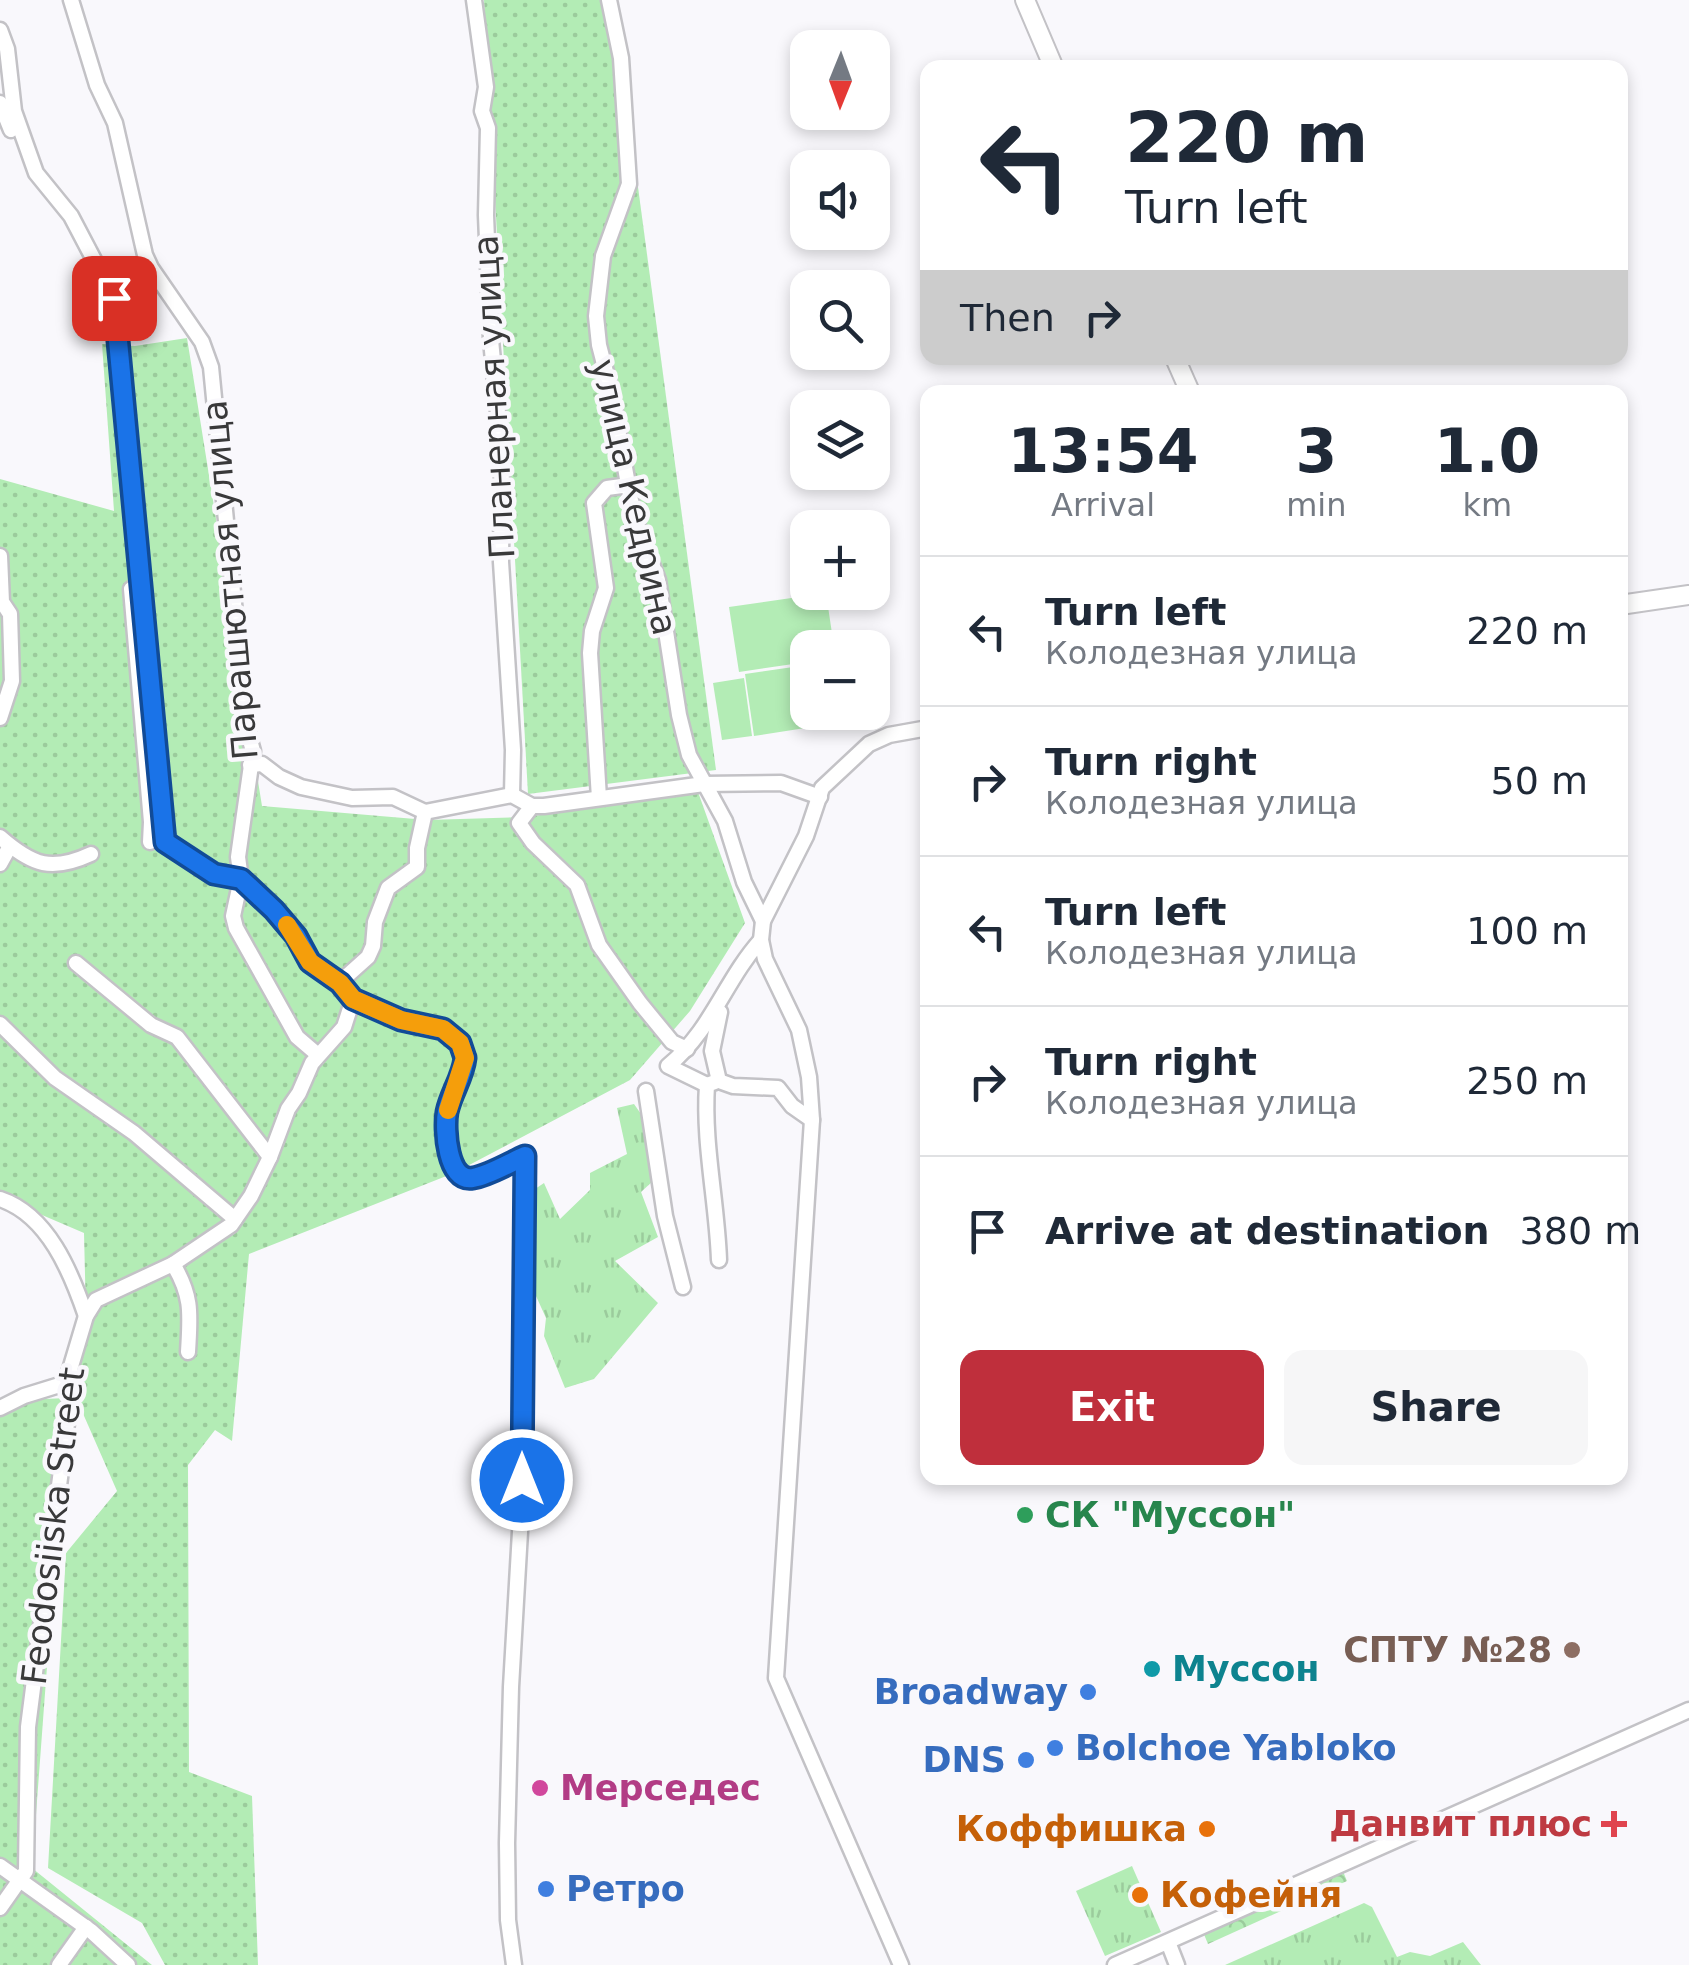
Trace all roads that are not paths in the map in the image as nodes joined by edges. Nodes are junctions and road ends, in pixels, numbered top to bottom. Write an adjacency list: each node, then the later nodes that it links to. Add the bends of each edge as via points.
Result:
1 (71, 0): 15 (street, Парашютная улица, via 115,122 145,254 211,367)
2 (474, 0): 17 (street, Планерная улица, via 488,128 486,215 502,454)
3 (609, 0): 8 (street, улица Кедрина, via 621,58 629,184 604,256 596,316)
4 (1025, 0): 6 (main road)
5 (0, 30): 26 (street, via 14,111 36,173 71,216 114,298 165,842 214,874)
6 (1051, 60)
7 (0, 103): 23 (street, via 31,183 77,241 106,299)
8 (629, 486): 16 (street, улица Кедрина, via 658,580 688,755); 18 (street, via 606,488 594,503 606,588 590,653)
9 (0, 556): 12 (street, via 2,602 10,614)
10 (1689, 595): 11 (main road)
11 (1628, 603)
12 (6, 628): 13 (street, via 12,681)
13 (0, 718)
14 (920, 730): 19 (street, via 869,744 822,788)
15 (250, 765): 21 (street, via 262,764 301,787 393,798); 26 (street, Парашютная улица)
16 (704, 784): 18 (street); 19 (street, via 781,784); 27 (street, улица Кедрина)
17 (512, 795): 20 (street); 21 (street)
18 (599, 798): 20 (street)
19 (820, 798): 27 (street)
20 (532, 806): 34 (street, via 519,822 577,885 599,945 640,1003 672,1042)
21 (425, 812): 30 (street, via 417,866 388,888 368,957)
22 (5, 842): 24 (street, via 26,858 64,866); 25 (street)
23 (150, 842)
24 (91, 854)
25 (0, 864)
26 (241, 879): 30 (street, via 296,936 310,962); 35 (street, Парашютная улица, via 232,916 236,928 297,1037)
27 (764, 921): 28 (street)
28 (762, 940): 31 (street); 36 (street, via 799,1030)
29 (76, 963): 41 (street, via 152,1025 177,1037)
30 (340, 983): 32 (street)
31 (724, 996): 34 (street); 37 (street, via 712,1051)
32 (353, 999): 35 (street, via 344,1027); 59 (street, via 443,1029 460,1043 464,1066 446,1117 457,1174 474,1178 525,1156 522,1480 507,1842)
33 (0, 1024): 43 (street, via 55,1078 134,1133)
34 (687, 1049): 37 (street, via 668,1066)
35 (318, 1056): 41 (street)
36 (810, 1077): 38 (street); 40 (street)
37 (713, 1083): 38 (street); 44 (street, via 706,1109)
38 (778, 1088): 40 (street)
39 (646, 1091): 46 (street)
40 (812, 1120): 60 (street, via 776,1678)
41 (270, 1157): 43 (street)
42 (0, 1199): 47 (street, via 43,1227)
43 (235, 1218): 45 (street)
44 (718, 1260)
45 (173, 1264): 47 (street, via 96,1300); 48 (street, via 187,1286)
46 (683, 1287)
47 (86, 1316): 49 (street, Feodosiiska Street)
48 (188, 1352)
49 (66, 1383): 50 (street); 53 (street, Feodosiiska Street, via 70,1400 28,1726 26,1871)
50 (0, 1408)
51 (1689, 1710): 56 (street)
52 (0, 1866): 53 (street)
53 (20, 1880): 54 (street, Feodosiiska Street); 55 (street)
54 (0, 1908)
55 (86, 1927): 57 (street); 58 (street)
56 (1168, 1942): 61 (street); 62 (street)
57 (59, 1965)
58 (128, 1965)
59 (514, 1965)
60 (901, 1965)
61 (1115, 1965)
62 (1178, 1965)

